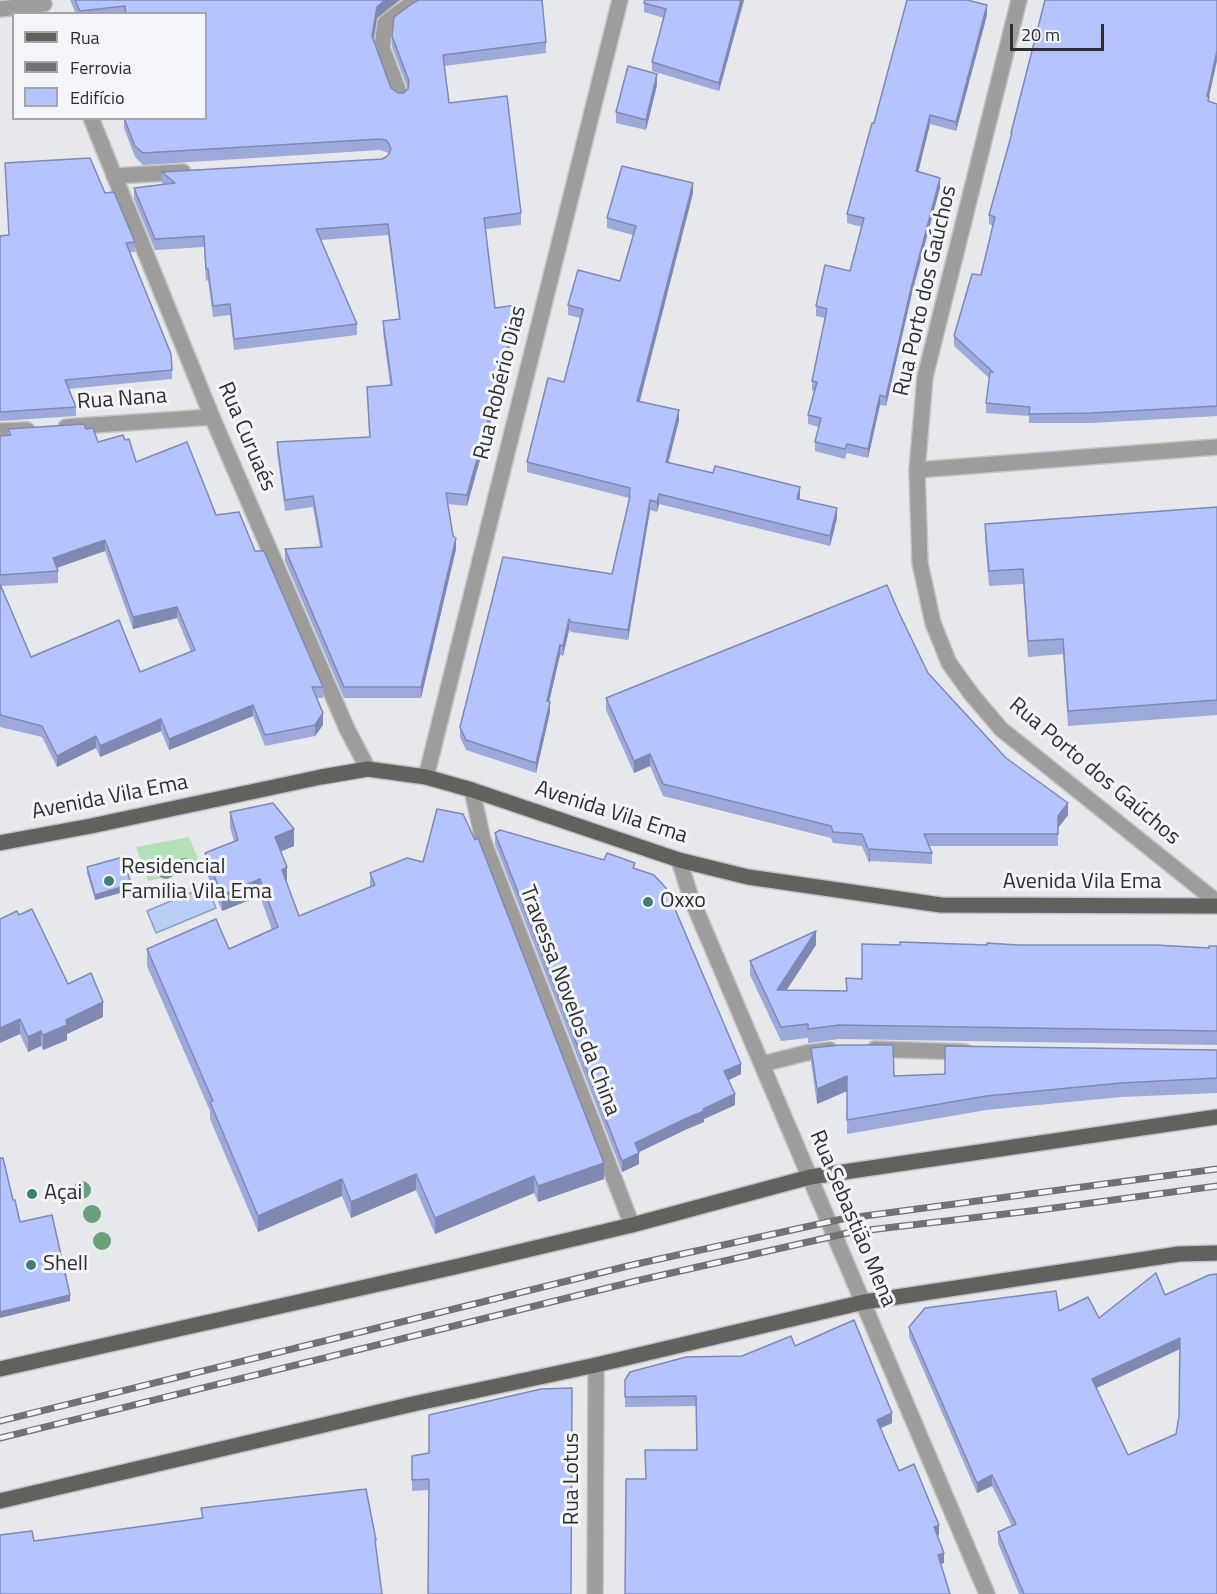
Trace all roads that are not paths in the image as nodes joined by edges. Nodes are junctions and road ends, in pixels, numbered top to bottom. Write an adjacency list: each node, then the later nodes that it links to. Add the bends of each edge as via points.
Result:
1 (421, 0): 6 (street, via 385,23 382,48)
2 (620, 0): 15 (street, Rua Robério Dias)
3 (1019, 0): 13 (street, Rua Porto dos Gaúchos, via 925,377)
4 (45, 6): 5 (street)
5 (0, 9)
6 (400, 95)
7 (92, 120): 9 (street, Rua Curuaés)
8 (196, 171): 9 (street)
9 (114, 176): 10 (street, Rua Curuaés)
10 (212, 417): 11 (street, Rua Nana); 14 (street, Rua Curuaés)
11 (0, 431)
12 (1217, 447): 13 (street)
13 (917, 470): 19 (street, Rua Porto dos Gaúchos, via 920,563 933,622 949,663 1001,729)
14 (368, 769): 15 (main road, Avenida Vila Ema); 17 (main road, Avenida Vila Ema)
15 (426, 777): 16 (main road, Avenida Vila Ema)
16 (472, 790): 18 (main road, Avenida Vila Ema); 24 (street, Travessa Novelos da China, via 483,840)
17 (0, 843)
18 (679, 860): 19 (main road, Avenida Vila Ema, via 748,877 941,905); 21 (street, Rua Sebastião Mena, via 691,898)
19 (1217, 904)
20 (975, 1052): 21 (street, via 855,1049 806,1053)
21 (762, 1064): 23 (street, Rua Sebastião Mena)
22 (1217, 1117): 23 (main road)
23 (810, 1177): 24 (main road); 26 (street, Rua Sebastião Mena)
24 (632, 1225): 28 (main road)
25 (1217, 1253): 26 (main road, via 1179,1254)
26 (864, 1302): 27 (main road); 31 (street, Rua Sebastião Mena)
27 (596, 1365): 29 (main road); 30 (street, Rua Lotus)
28 (0, 1369)
29 (0, 1501)
30 (595, 1594)
31 (987, 1594)

